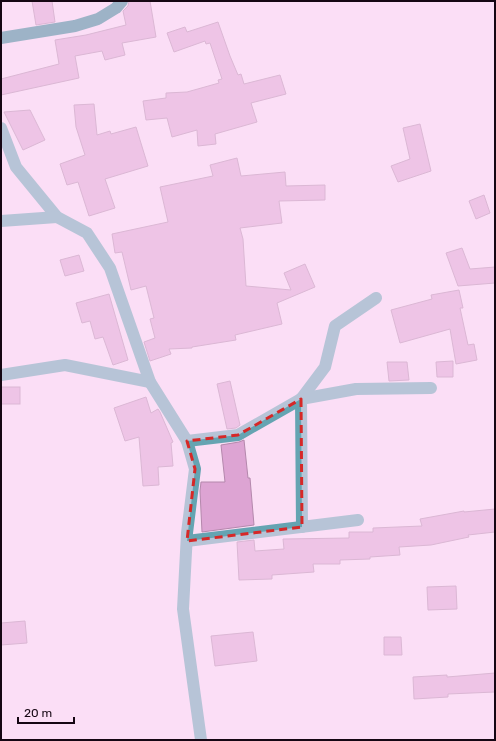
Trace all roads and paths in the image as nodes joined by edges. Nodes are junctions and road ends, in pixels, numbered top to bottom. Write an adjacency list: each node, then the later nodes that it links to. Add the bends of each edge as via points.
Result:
1 (122, 1): 2 (street, via 98,19 75,26)
2 (1, 38)
3 (1, 128): 4 (street, via 16,167)
4 (56, 217): 5 (street); 8 (street, via 87,233 110,268)
5 (1, 221)
6 (376, 298): 10 (street, via 335,326 325,367)
7 (1, 375): 8 (street, via 65,365)
8 (150, 382): 11 (street)
9 (431, 388): 10 (street, via 356,389)
10 (301, 399): 11 (street, via 238,435); 13 (street)
11 (188, 441): 14 (street, via 194,469)
12 (358, 520): 13 (street)
13 (302, 527): 14 (street)
14 (187, 542): 15 (street, via 183,609)
15 (201, 740)

